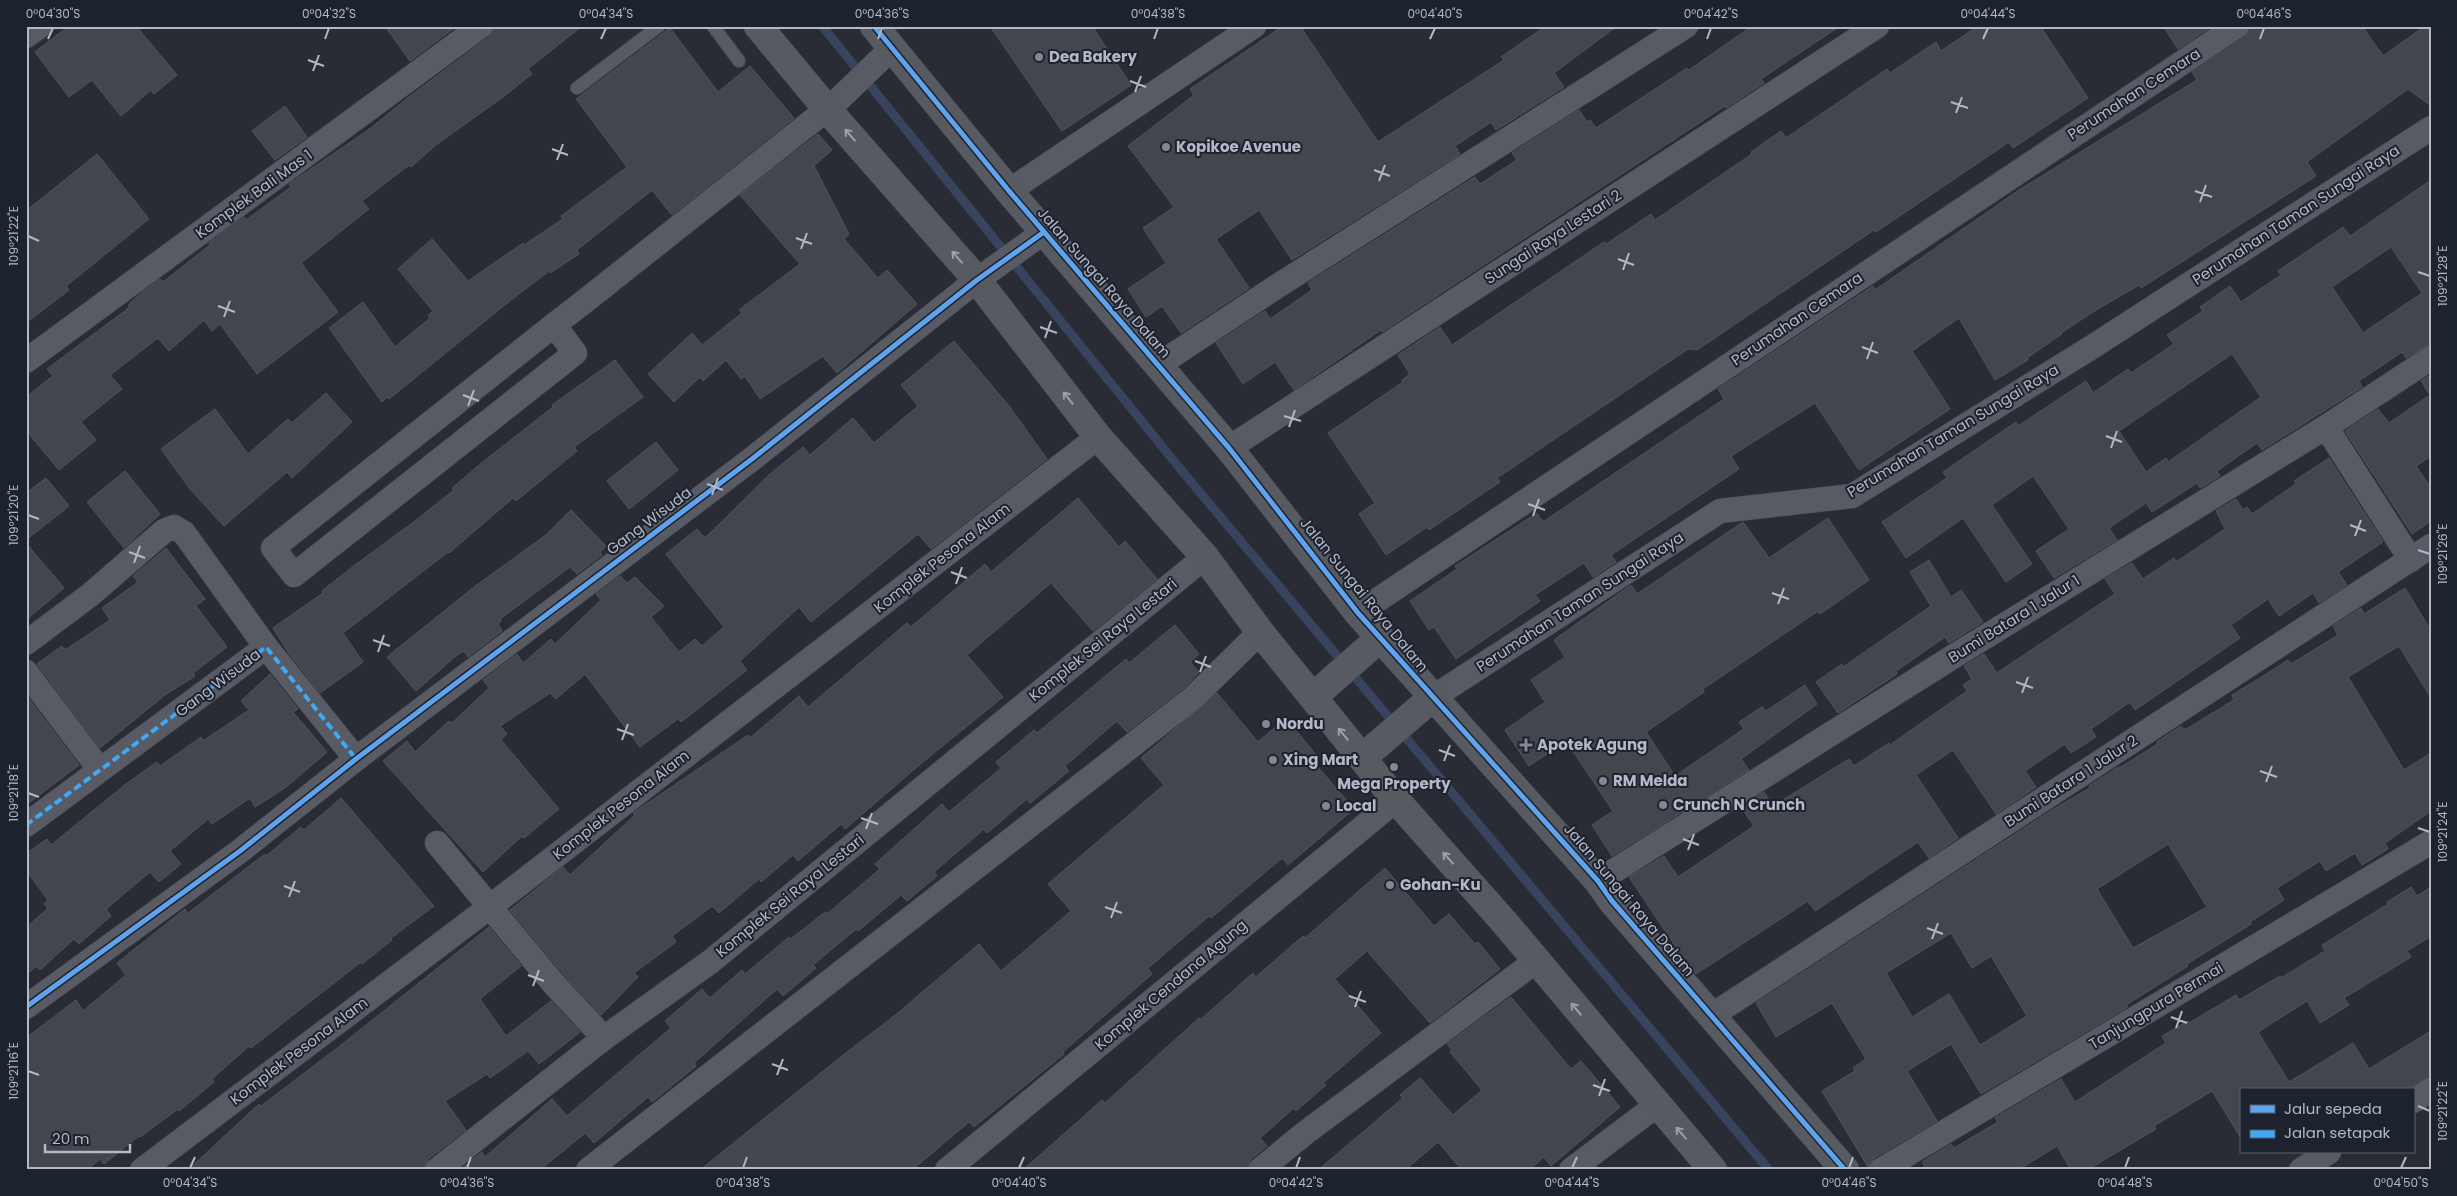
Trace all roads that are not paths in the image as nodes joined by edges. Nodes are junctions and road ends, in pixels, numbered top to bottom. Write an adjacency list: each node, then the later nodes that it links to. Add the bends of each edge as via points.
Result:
1 (40, 26): 11 (street)
2 (481, 26): 23 (street, Komplek Bali Mas 1)
3 (659, 26): 15 (lane)
4 (713, 26): 14 (lane)
5 (744, 26): 12 (lane)
6 (874, 26): 13 (street, Jalan Sungai Raya Dalam)
7 (1254, 26): 18 (street)
8 (1686, 26): 24 (street, via 1284,281)
9 (1877, 26): 27 (street, Sungai Raya Lestari 2)
10 (2237, 26): 31 (street, Perumahan Cemara)
11 (26, 36)
12 (759, 37): 16 (street)
13 (883, 57): 16 (street); 18 (street, Jalan Sungai Raya Dalam)
14 (739, 61)
15 (577, 88)
16 (831, 106): 20 (street, one-way to 16); 21 (street)
17 (2431, 128): 38 (street, Perumahan Taman Sungai Raya, via 2092,347 1852,496 1720,511)
18 (1009, 192): 19 (street, Jalan Sungai Raya Dalam)
19 (1041, 234): 20 (street, Gang Wisuda); 24 (street, Jalan Sungai Raya Dalam)
20 (977, 280): 26 (street, one-way to 20); 40 (street, Gang Wisuda, via 752,459)
21 (554, 325): 21 (street, via 575,353 294,575 273,548)
22 (2431, 358): 25 (street, Bumi Batara 1 Jalur 1)
23 (26, 361)
24 (1158, 365): 27 (street, Jalan Sungai Raya Dalam)
25 (2326, 426): 30 (street); 46 (street, Bumi Batara 1 Jalur 1)
26 (1098, 437): 29 (street); 47 (street, Komplek Pesona Alam)
27 (1229, 448): 31 (street, Jalan Sungai Raya Dalam)
28 (2431, 546): 30 (street, Bumi Batara 1 Jalur 2)
29 (1205, 557): 32 (street); 51 (street, Komplek Sei Raya Lestari, via 710,962)
30 (2411, 560): 50 (street, Bumi Batara 1 Jalur 2)
31 (1358, 613): 34 (street, Jalan Sungai Raya Dalam)
32 (1260, 632): 37 (street); 58 (street, via 1194,697)
33 (26, 643): 35 (street, via 90,595 164,531 174,527 184,533)
34 (1374, 643): 37 (street); 38 (street, Jalan Sungai Raya Dalam)
35 (266, 647): 40 (street, Gang Wisuda); 41 (street, Gang Wisuda)
36 (26, 672): 41 (street)
37 (1322, 689): 39 (street, one-way to 37)
38 (1427, 702): 39 (street); 46 (street, Jalan Sungai Raya Dalam, via 1468,734)
39 (1362, 758): 42 (street)
40 (356, 759): 49 (street, via 240,851)
41 (100, 770): 43 (street, Gang Wisuda)
42 (1396, 800): 48 (street, one-way to 42); 59 (street, Komplek Cendana Agung)
43 (26, 825)
44 (2431, 842): 64 (street, Tanjungpura Permai)
45 (437, 843): 47 (street)
46 (1598, 881): 50 (street, Jalan Sungai Raya Dalam)
47 (490, 906): 51 (street, via 553,983); 56 (street, Komplek Pesona Alam)
48 (1536, 961): 54 (street, one-way to 48); 60 (street)
49 (26, 1007)
50 (1711, 1016): 63 (street, Jalan Sungai Raya Dalam)
51 (604, 1038): 57 (street, Komplek Sei Raya Lestari)
52 (2431, 1090): 53 (street)
53 (2414, 1100)
54 (1657, 1105): 61 (street); 62 (street, one-way to 54)
55 (2326, 1154): 65 (street)
56 (142, 1170)
57 (438, 1170)
58 (588, 1170)
59 (947, 1170)
60 (1260, 1170)
61 (1571, 1170)
62 (1713, 1170)
63 (1845, 1170)
64 (1881, 1170)
65 (2301, 1170)

